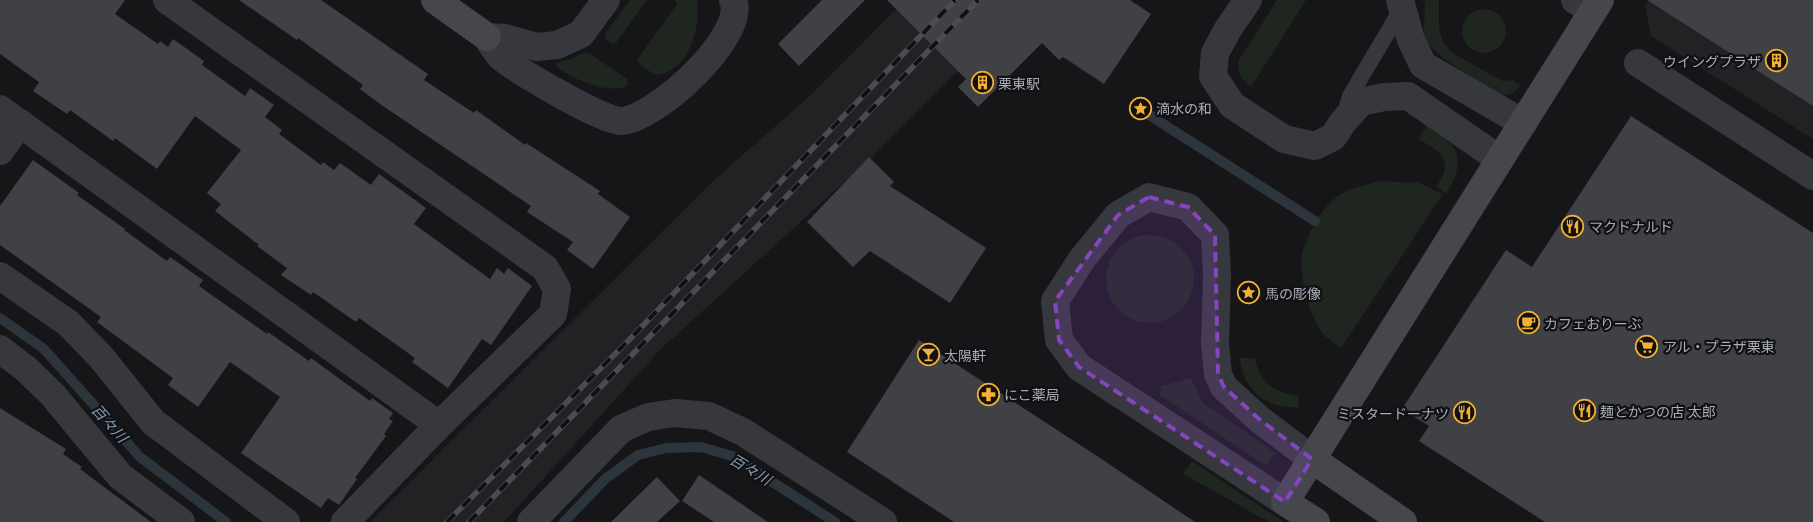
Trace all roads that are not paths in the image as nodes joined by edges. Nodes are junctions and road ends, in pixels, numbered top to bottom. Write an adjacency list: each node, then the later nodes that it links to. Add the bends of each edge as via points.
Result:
1 (167, 0): 18 (street, via 545,268 557,289 553,314)
2 (436, 0): 8 (street)
3 (606, 0): 8 (street, via 581,34 557,45 536,47 505,38)
4 (733, 0): 8 (street, via 733,19 711,56 667,99 646,113 621,120 596,113 519,69 498,54)
5 (1248, 0): 11 (street, via 1215,53 1213,76 1232,105 1284,139 1315,146 1333,138)
6 (1401, 4): 11 (lane, via 1350,96); 12 (street, via 1411,40 1423,65)
7 (1589, 4): 12 (street)
8 (487, 37)
9 (1638, 63): 15 (street)
10 (10, 116): 13 (street); 18 (street)
11 (1343, 122): 14 (street, via 1361,102 1408,96)
12 (1523, 123): 14 (street)
13 (0, 151)
14 (1499, 159): 19 (street)
15 (1813, 176)
16 (0, 276): 22 (street, via 68,323 101,357 153,422)
17 (0, 349): 21 (street, via 52,394 120,476)
18 (439, 425): 23 (street)
19 (1312, 459): 20 (street); 20 (street, via 1259,419 1224,387 1218,374 1215,235 1188,207 1149,197 1118,215 1055,301 1059,340 1079,367); 27 (street)
20 (1285, 502): 26 (street)
21 (181, 522)
22 (286, 522)
23 (345, 522)
24 (531, 522): 25 (street, via 621,429 648,417 674,412 709,416 743,432)
25 (883, 522)
26 (1316, 522)
27 (1403, 522)

